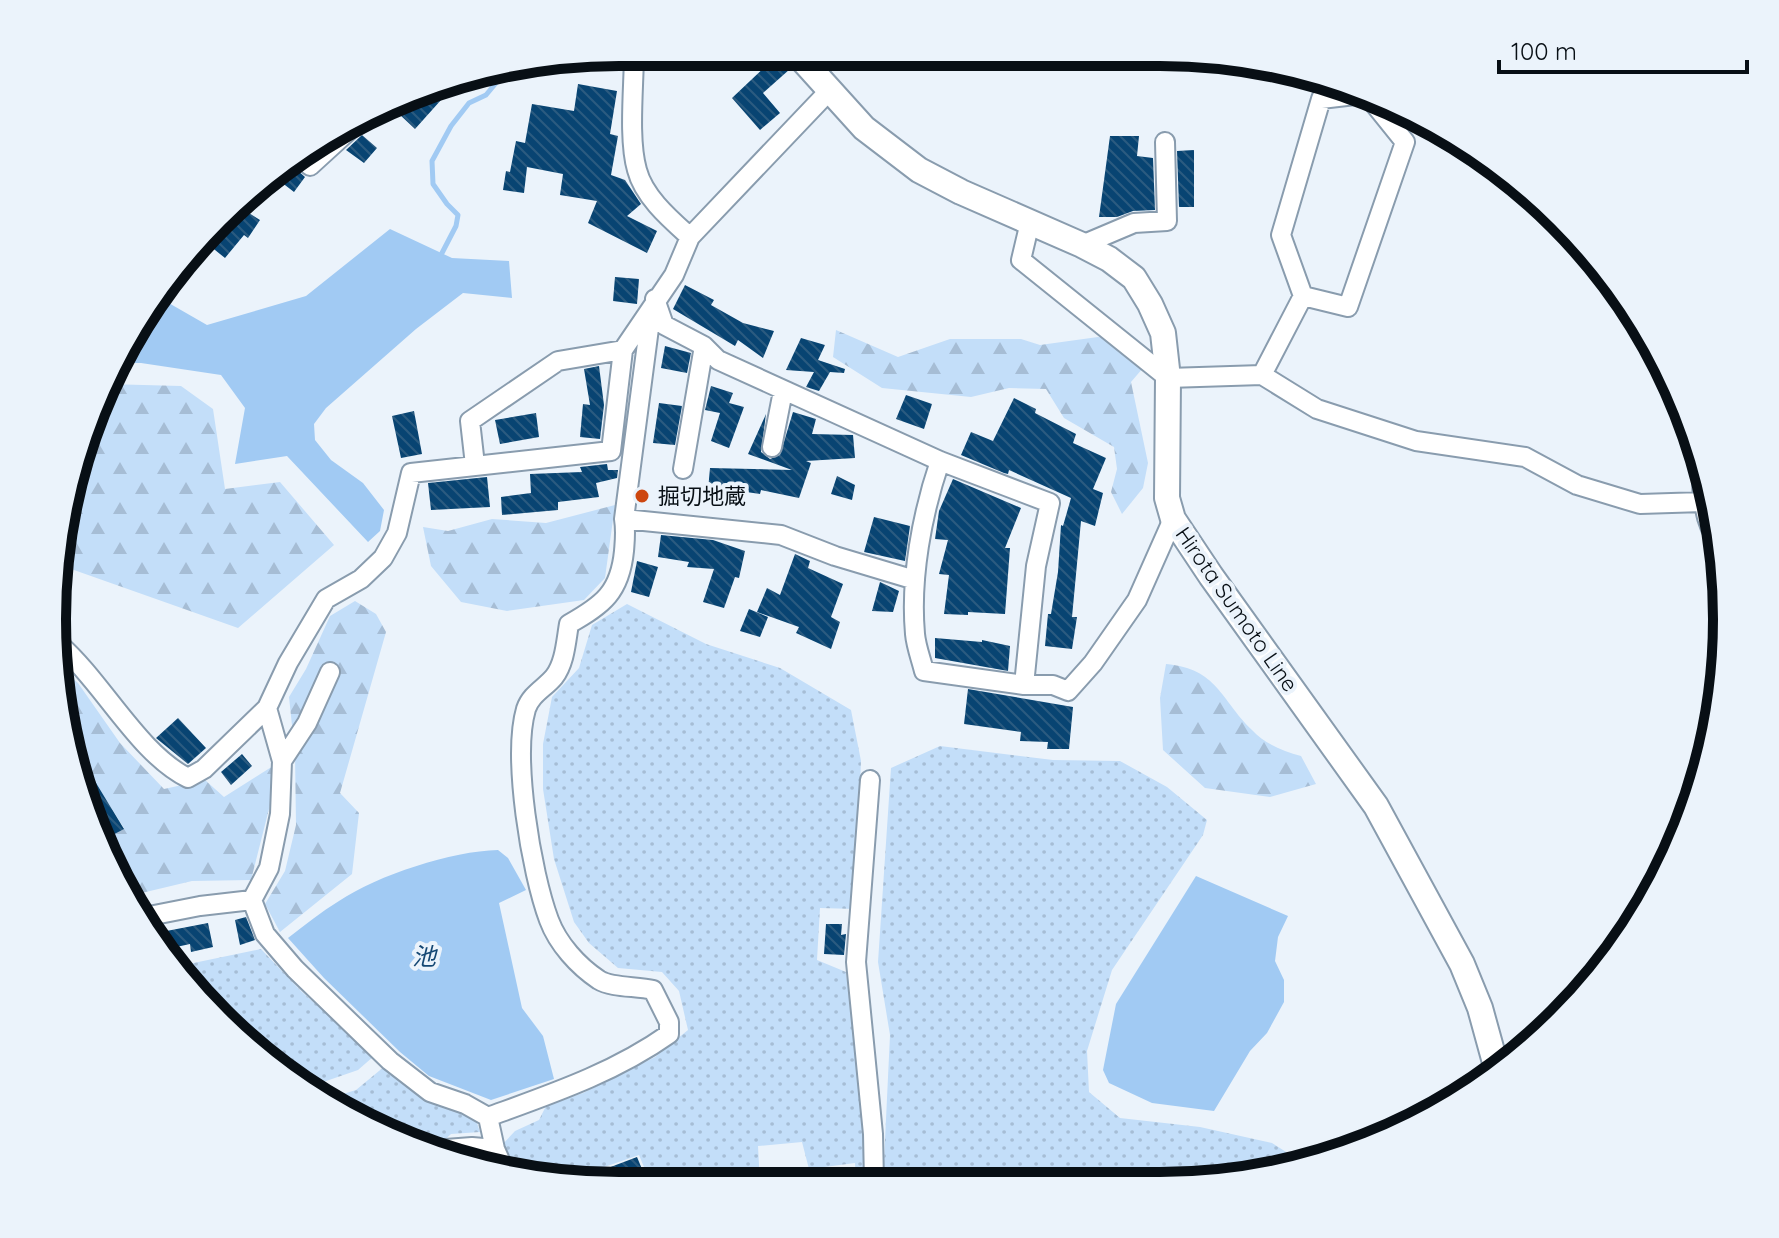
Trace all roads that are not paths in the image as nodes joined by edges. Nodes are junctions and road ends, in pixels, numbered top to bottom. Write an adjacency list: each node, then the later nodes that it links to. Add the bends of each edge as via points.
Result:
1 (634, 66): 10 (street, via 637,172 659,208)
2 (808, 66): 3 (main road, Hirota Sumoto Line)
3 (830, 90): 9 (main road, Hirota Sumoto Line, via 864,128 919,170); 10 (street)
4 (1342, 97): 12 (street, via 1321,99 1281,235)
5 (1381, 112): 12 (street, via 1405,142 1348,307)
6 (1165, 142): 11 (street, via 1167,221 1134,223)
7 (330, 147): 8 (street, via 310,166)
8 (307, 163)
9 (1030, 222): 11 (main road, Hirota Sumoto Line); 17 (street, via 1021,260)
10 (690, 237): 13 (street, via 674,275)
11 (1082, 245): 17 (main road, Hirota Sumoto Line, via 1134,278 1163,333)
12 (1303, 296): 16 (street)
13 (655, 299): 14 (street, via 664,325); 15 (street); 24 (street)
14 (704, 346): 18 (street, via 718,360); 22 (street)
15 (623, 350): 21 (street, via 558,361 470,421); 21 (street, via 611,451)
16 (1262, 375): 17 (street); 23 (street, via 1317,409 1416,441 1525,457 1577,485 1640,504)
17 (1168, 378): 25 (main road, Hirota Sumoto Line, via 1167,498)
18 (783, 391): 19 (street); 20 (street)
19 (772, 447)
20 (940, 461): 26 (street); 29 (street, via 1050,503 1036,566)
21 (475, 465): 30 (street, via 411,473 397,533 383,558 361,579 326,599)
22 (683, 469)
23 (1700, 502)
24 (624, 519): 26 (street, via 781,535); 36 (street, via 622,574 600,606 569,624 555,676 527,706 522,779 550,921 572,958 602,982 653,990 669,1022 669,1034 564,1091)
25 (1173, 519): 29 (street, via 1137,600 1068,691); 35 (main road, Hirota Sumoto Line, via 1376,806 1462,964)
26 (915, 580): 29 (street, via 915,635 924,671)
27 (67, 651): 30 (street, via 172,770 188,778)
28 (330, 672): 31 (street)
29 (1024, 685)
30 (267, 708): 31 (street)
31 (282, 761): 33 (street, via 280,814 269,868)
32 (870, 780): 40 (street, via 856,962)
33 (252, 900): 34 (street); 36 (street, via 265,934 295,969 390,1061 430,1092)
34 (152, 915)
35 (1494, 1060)
36 (488, 1117): 38 (street)
37 (459, 1148): 38 (street)
38 (495, 1149): 39 (street)
39 (499, 1158)
40 (874, 1172)

